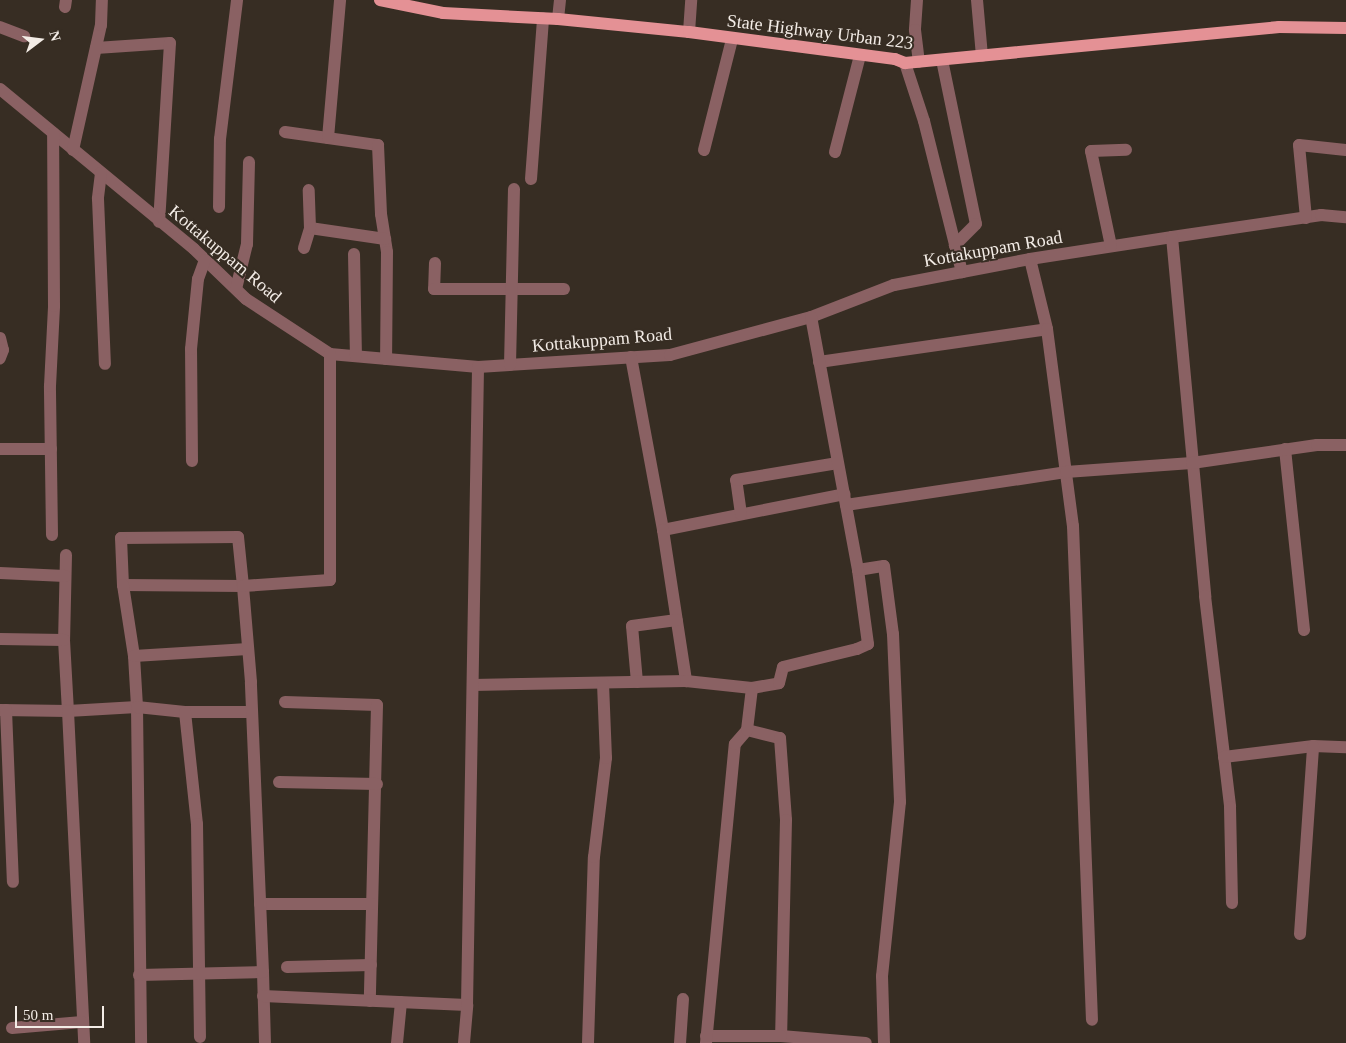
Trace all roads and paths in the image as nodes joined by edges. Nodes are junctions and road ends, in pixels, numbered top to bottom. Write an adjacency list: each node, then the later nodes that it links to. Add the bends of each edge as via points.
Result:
1 (102, 0): 17 (street)
2 (237, 0): 37 (street, via 220,139)
3 (340, 0): 26 (street)
4 (380, 0): 9 (main road, State Highway Urban 223)
5 (560, 0): 11 (street)
6 (691, 0): 14 (street)
7 (917, 0): 21 (street, via 915,30)
8 (978, 0): 19 (street)
9 (404, 2): 10 (main road, State Highway Urban 223, via 443,13)
10 (544, 18): 11 (main road, State Highway Urban 223); 34 (street)
11 (558, 19): 14 (main road, State Highway Urban 223)
12 (0, 27): 15 (street)
13 (1346, 28): 19 (main road, State Highway Urban 223, via 1279,27)
14 (689, 32): 16 (main road, State Highway Urban 223)
15 (24, 36)
16 (732, 39): 18 (main road, State Highway Urban 223); 28 (street)
17 (96, 48): 27 (street); 40 (street, via 170,43)
18 (860, 55): 22 (main road, State Highway Urban 223); 31 (street)
19 (982, 56): 20 (main road, State Highway Urban 223)
20 (942, 60): 21 (main road, State Highway Urban 223); 44 (street, via 976,224)
21 (919, 62): 22 (main road, State Highway Urban 223)
22 (905, 63): 44 (street, via 924,121)
23 (0, 89): 25 (street, Kottakuppam Road)
24 (285, 132): 26 (street)
25 (53, 133): 27 (street, Kottakuppam Road); 69 (street)
26 (328, 138): 43 (street, via 378,145)
27 (73, 150): 33 (street, Kottakuppam Road)
28 (704, 150)
29 (1126, 150): 45 (street, via 1091,150)
30 (1346, 150): 39 (street, via 1299,145)
31 (835, 152)
32 (249, 162): 52 (street, via 247,244)
33 (101, 173): 40 (street, Kottakuppam Road); 64 (street, via 98,199)
34 (530, 179)
35 (514, 189): 53 (street)
36 (309, 190): 41 (street)
37 (219, 207)
38 (1346, 217): 39 (street, Kottakuppam Road)
39 (1306, 218): 42 (street, Kottakuppam Road)
40 (159, 222): 49 (street, Kottakuppam Road)
41 (310, 228): 43 (street); 46 (street)
42 (1172, 237): 45 (street, Kottakuppam Road); 72 (street)
43 (385, 239): 62 (street)
44 (955, 245): 51 (street)
45 (1111, 246): 48 (street, Kottakuppam Road)
46 (304, 248)
47 (354, 254): 59 (street)
48 (1030, 259): 51 (street, Kottakuppam Road); 56 (street)
49 (205, 260): 52 (street, Kottakuppam Road); 71 (street, via 198,279 191,349)
50 (435, 264): 53 (street, via 434,289)
51 (962, 272): 55 (street, Kottakuppam Road, via 894,285)
52 (236, 289): 58 (street, Kottakuppam Road)
53 (512, 289): 54 (street); 65 (street)
54 (564, 289)
55 (811, 317): 60 (street, Kottakuppam Road, via 670,355); 63 (street)
56 (1047, 329): 63 (street); 74 (street)
57 (0, 338): 61 (street, via 3,350)
58 (330, 354): 59 (street, Kottakuppam Road); 84 (street, via 330,580)
59 (356, 356): 62 (street, Kottakuppam Road)
60 (631, 357): 65 (street, Kottakuppam Road); 77 (street)
61 (0, 358)
62 (386, 359): 66 (street, Kottakuppam Road)
63 (819, 362): 73 (street)
64 (105, 364)
65 (510, 365): 66 (street, Kottakuppam Road)
66 (478, 367): 94 (street)
67 (1346, 445): 70 (street)
68 (0, 449): 69 (street)
69 (51, 449): 78 (street)
70 (1285, 449): 72 (street); 86 (street)
71 (192, 461)
72 (1192, 463): 74 (street); 105 (street)
73 (838, 464): 75 (street); 76 (street, via 736,480)
74 (1066, 472): 75 (street); 123 (street, via 1073,526)
75 (845, 500): 76 (street); 80 (street)
76 (741, 514): 77 (street)
77 (663, 530): 85 (street)
78 (52, 535)
79 (66, 555): 82 (street)
80 (858, 570): 95 (street, via 868,644 858,650 783,667 779,684); 137 (street, via 884,566 893,634 900,802 882,976)
81 (0, 573): 82 (street)
82 (65, 576): 88 (street)
83 (123, 585): 84 (street); 84 (street, via 120,538 238,537); 90 (street)
84 (244, 586): 89 (street)
85 (677, 620): 91 (street); 92 (street, via 632,626)
86 (1304, 630)
87 (0, 639): 88 (street)
88 (64, 640): 99 (street)
89 (248, 649): 90 (street); 101 (street)
90 (134, 656): 97 (street)
91 (686, 681): 92 (street); 95 (street)
92 (637, 682): 93 (street)
93 (603, 683): 94 (street); 134 (street, via 606,758 594,857)
94 (473, 685): 122 (street)
95 (752, 688): 102 (street)
96 (285, 702): 107 (street, via 377,705)
97 (137, 707): 99 (street); 100 (street); 117 (street)
98 (3, 710): 99 (street); 108 (street)
99 (68, 711): 124 (street)
100 (184, 712): 101 (street); 116 (street, via 197,824)
101 (252, 712): 110 (street)
102 (747, 730): 127 (street, via 780,738 786,820); 128 (street, via 735,744)
103 (1313, 746): 104 (street); 105 (street); 112 (street)
104 (1346, 747)
105 (1224, 757): 109 (street, via 1230,807)
106 (279, 782): 107 (street)
107 (377, 784): 111 (street)
108 (13, 882)
109 (1232, 903)
110 (260, 904): 111 (street); 115 (street)
111 (372, 904): 113 (street)
112 (1300, 934)
113 (371, 965): 114 (street); 120 (street)
114 (287, 967)
115 (263, 972): 116 (street); 118 (street)
116 (201, 974): 117 (street); 126 (street)
117 (139, 975): 130 (street)
118 (263, 996): 120 (street); 131 (street)
119 (683, 999): 135 (street)
120 (370, 1001): 121 (street)
121 (401, 1002): 122 (street); 132 (street)
122 (467, 1005): 133 (street)
123 (1092, 1020)
124 (82, 1022): 125 (street); 129 (street)
125 (12, 1028)
126 (200, 1036)
127 (780, 1036): 128 (street); 136 (street)
128 (706, 1040)
129 (84, 1043)
130 (141, 1043)
131 (265, 1043)
132 (397, 1043)
133 (464, 1043)
134 (588, 1043)
135 (680, 1043)
136 (866, 1043)
137 (884, 1043)

